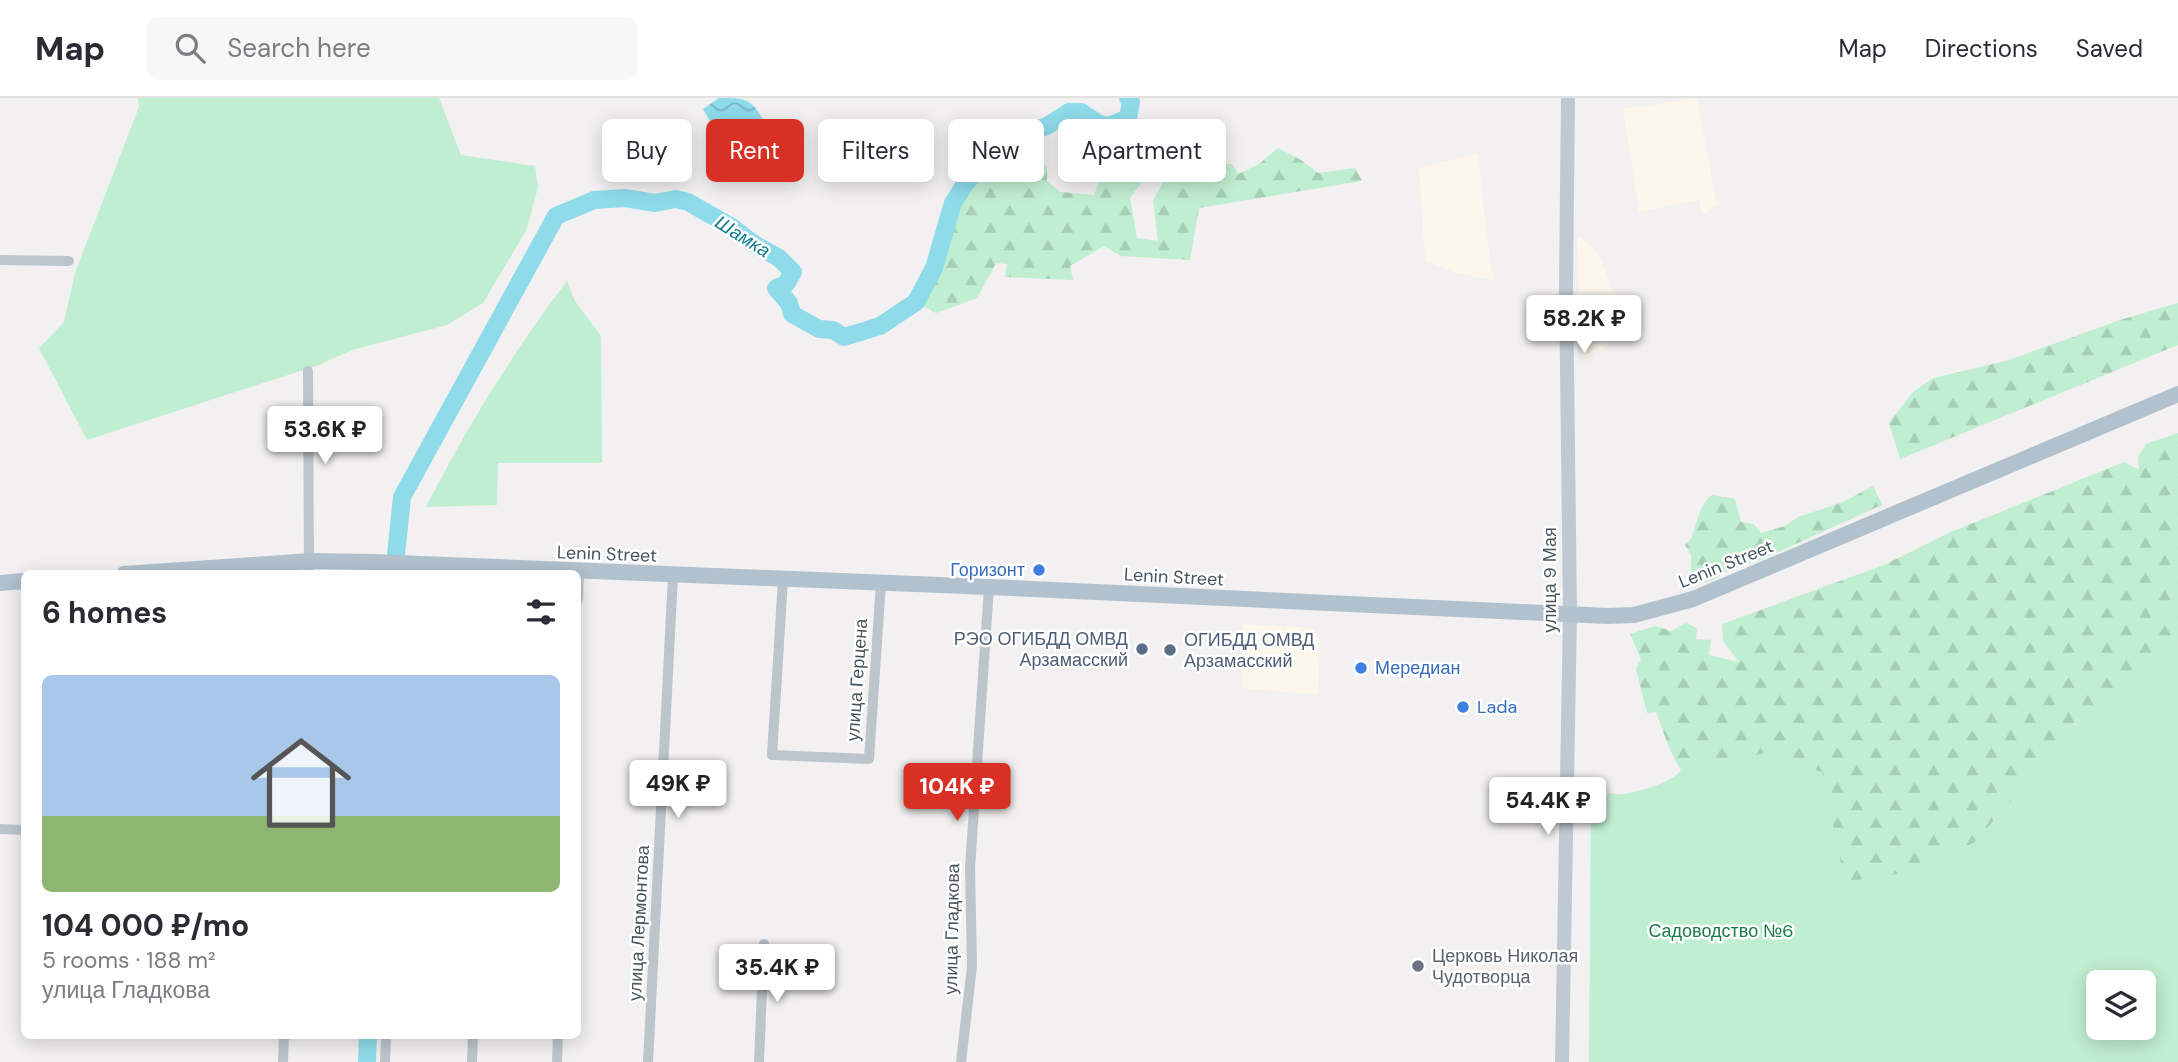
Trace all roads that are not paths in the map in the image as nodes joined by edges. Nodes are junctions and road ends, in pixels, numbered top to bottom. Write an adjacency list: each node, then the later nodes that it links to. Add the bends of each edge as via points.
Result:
1 (1568, 98): 16 (main road, улица 9 Мая)
2 (0, 260): 3 (street)
3 (69, 261)
4 (308, 371): 6 (street)
5 (2178, 394): 16 (main road, Lenin Street, via 1693,599 1634,615)
6 (310, 568): 7 (main road, Lenin Street); 8 (main road, Lenin Street, via 372,562)
7 (248, 570)
8 (482, 570)
9 (581, 572): 10 (main road, Lenin Street)
10 (673, 576): 11 (main road, Lenin Street); 28 (street, улица Лермонтова)
11 (783, 580): 14 (main road, Lenin Street); 14 (street, улица Герцена, via 772,755 869,759)
12 (21, 581): 13 (main road)
13 (0, 583)
14 (881, 583): 15 (main road, Lenin Street)
15 (989, 587): 16 (main road, Lenin Street); 30 (street, улица Гладкова, via 970,868 972,966)
16 (1570, 614): 31 (main road, улица 9 Мая)
17 (0, 829): 18 (street)
18 (21, 830)
19 (764, 944): 29 (street)
20 (284, 1039): 24 (street)
21 (386, 1039): 25 (street)
22 (473, 1039): 26 (street)
23 (558, 1039): 27 (street)
24 (283, 1062)
25 (385, 1062)
26 (472, 1062)
27 (557, 1062)
28 (648, 1062)
29 (759, 1062)
30 (961, 1062)
31 (1562, 1062)

